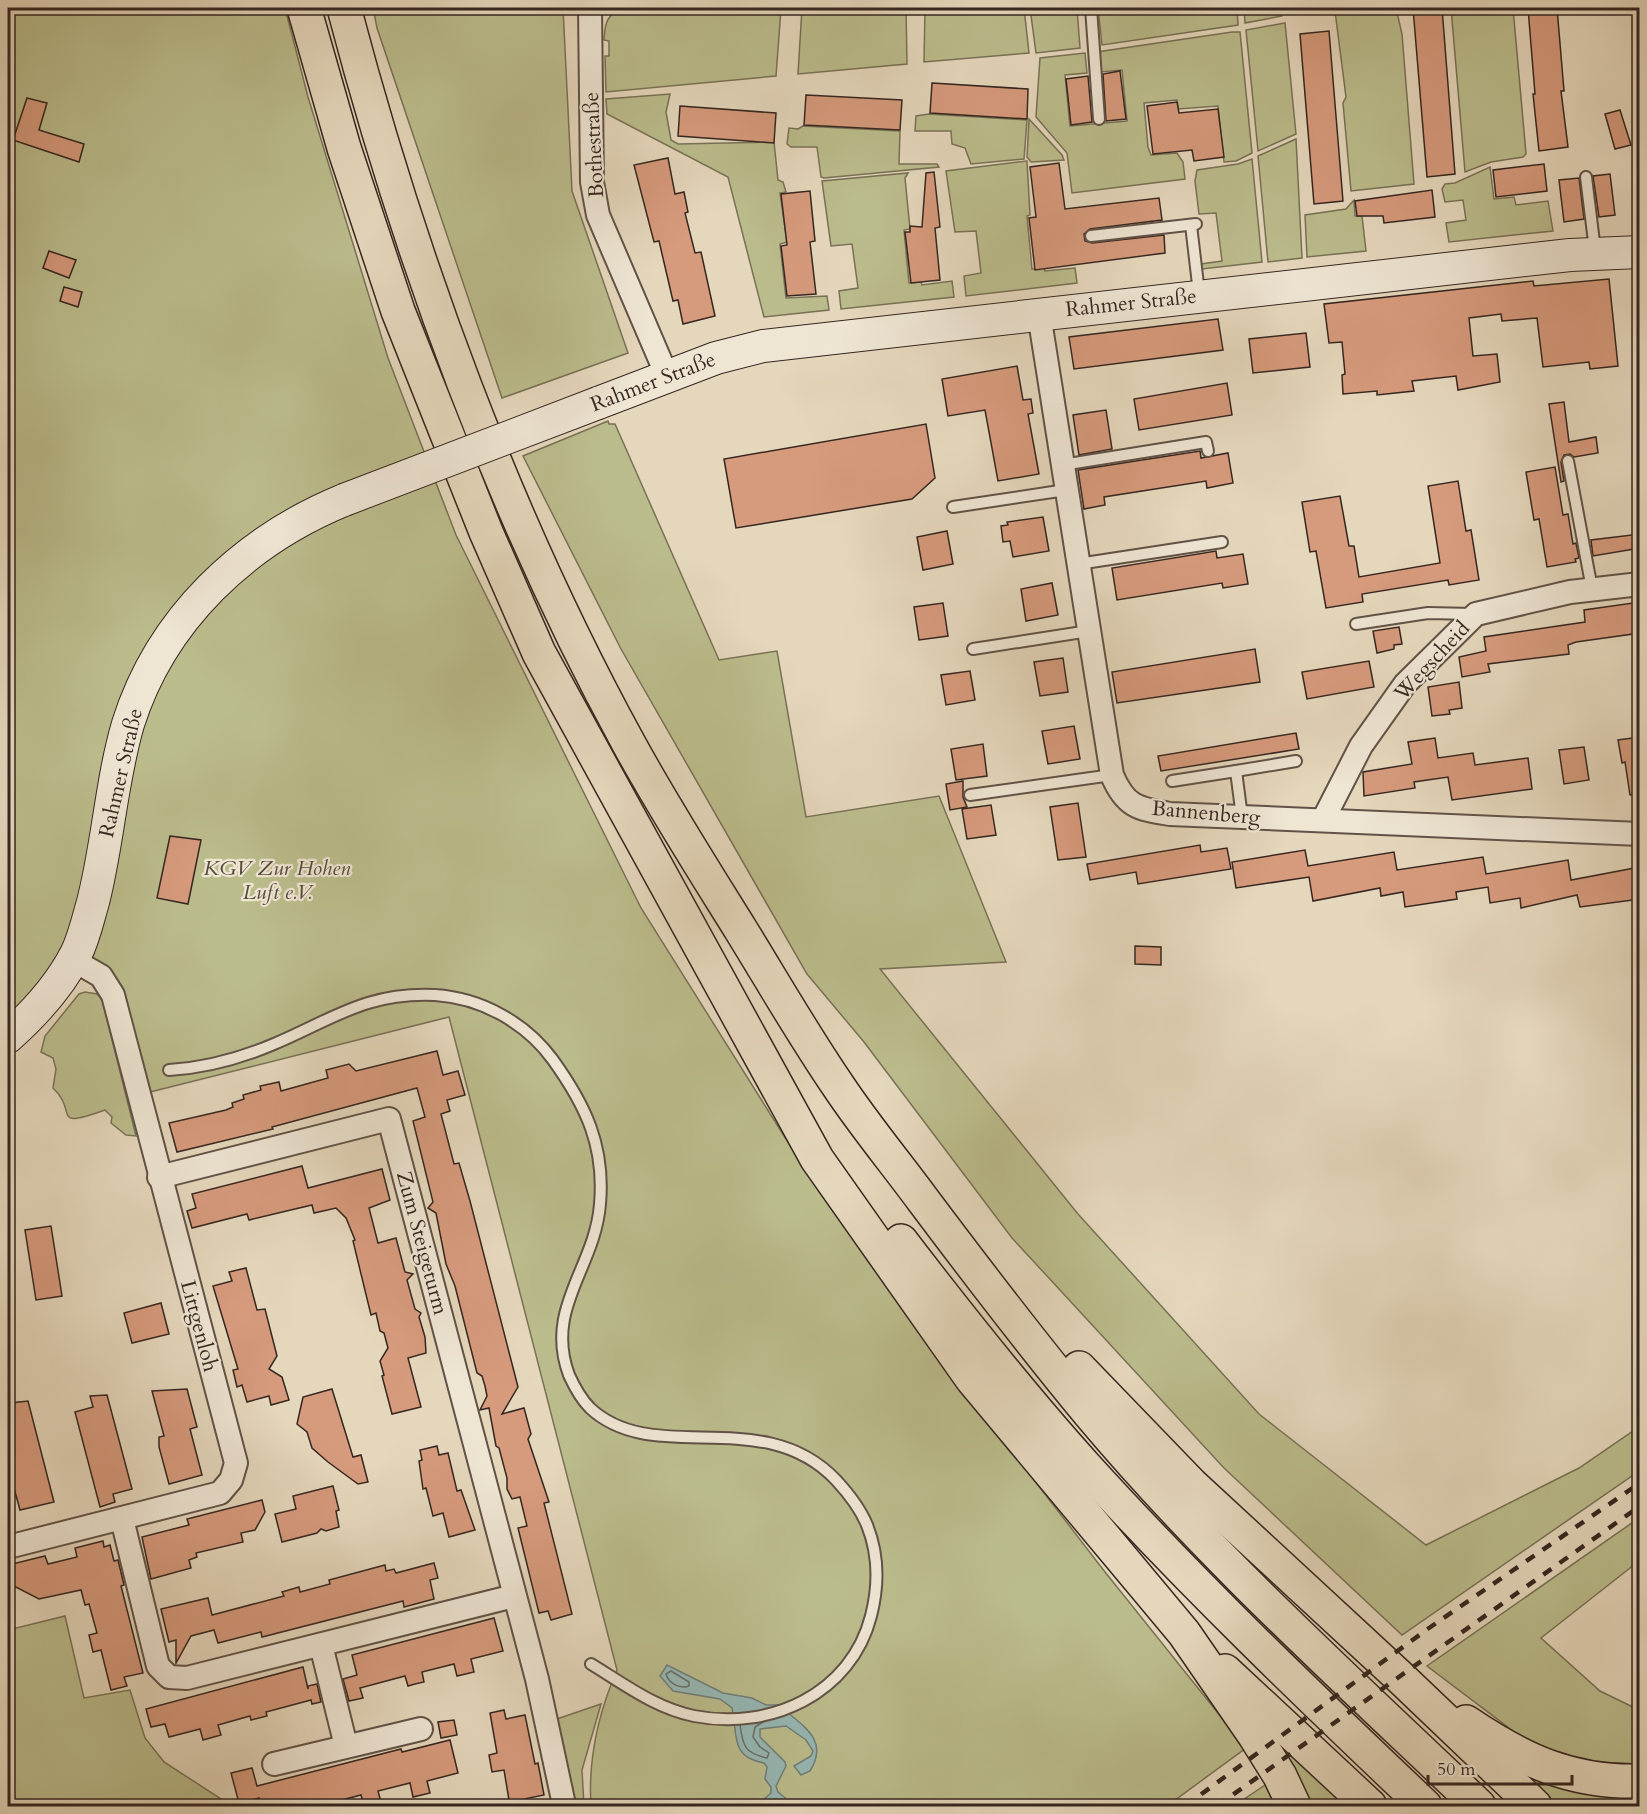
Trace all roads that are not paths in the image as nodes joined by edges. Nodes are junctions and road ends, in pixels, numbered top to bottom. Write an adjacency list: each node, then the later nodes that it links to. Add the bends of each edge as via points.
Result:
1 (304, 8): 37 (highway, via 344,148 398,311 539,653)
2 (344, 8): 39 (highway, via 387,160 433,298 522,522 591,671 695,856 840,1089)
3 (590, 8): 12 (street, Bothestraße, via 592,182 598,215)
4 (1091, 8): 5 (lane)
5 (1099, 119)
6 (1586, 177): 9 (lane)
7 (1091, 236): 10 (lane, via 1194,224)
8 (1640, 252): 9 (main road, Rahmer Straße)
9 (1596, 254): 10 (main road, Rahmer Straße)
10 (1200, 296): 11 (main road, Rahmer Straße)
11 (1039, 314): 12 (main road, Rahmer Straße, via 763,345); 15 (street, Bannenberg)
12 (667, 376): 34 (main road, Rahmer Straße, bridge, via 344,500 289,526 238,562 191,609 146,679 128,724 97,884)
13 (1208, 451): 15 (lane, via 1206,442)
14 (1568, 461): 21 (lane)
15 (1062, 465): 16 (street, Bannenberg)
16 (1066, 490): 17 (lane); 19 (street, Bannenberg)
17 (953, 507)
18 (1222, 542): 19 (lane)
19 (1078, 564): 24 (street, Bannenberg)
20 (1640, 584): 21 (street, Wegscheid)
21 (1592, 589): 22 (street, Wegscheid)
22 (1476, 614): 23 (lane, via 1428,613); 32 (street, Wegscheid, via 1405,684 1361,746)
23 (1356, 624)
24 (1089, 631): 25 (lane); 28 (street, Bannenberg)
25 (973, 649)
26 (1296, 761): 27 (lane)
27 (1236, 771): 29 (lane); 31 (lane)
28 (1112, 775): 30 (lane); 31 (street, Bannenberg, via 1120,795 1147,810)
29 (1172, 781)
30 (970, 795)
31 (1242, 817): 32 (street, Bannenberg)
32 (1323, 820): 33 (street, Bannenberg)
33 (1640, 834)
34 (73, 960): 35 (main road, Rahmer Straße, via 46,1000); 38 (street, Littgenloh, via 100,976 113,994)
35 (8, 1037)
36 (169, 1070): 45 (lane, via 233,1058 272,1045 367,1002 414,994 446,996 479,1005 511,1019 538,1040 588,1115 598,1152 600,1206 594,1235 569,1295 561,1335 564,1361 573,1384 589,1407 609,1421 636,1431 742,1438 802,1453 842,1487 869,1529 878,1569 877,1592 856,1656 838,1677 808,1700 778,1712 727,1719 696,1716 652,1702)
37 (774, 1079): 43 (highway, via 817,1159 972,1379); 54 (highway, via 955,1312 1084,1465 1224,1612)
38 (159, 1177): 40 (street, Littgenloh, via 236,1462 231,1480 220,1493); 42 (street, Zum Steigeturm, via 389,1119)
39 (1003, 1306): 46 (highway, via 1075,1364 1191,1484); 55 (highway, via 1093,1418 1204,1538 1330,1665)
40 (122, 1518): 41 (street, Littgenloh); 44 (street, via 158,1666 169,1677 187,1678)
41 (8, 1547)
42 (514, 1596): 44 (street); 51 (street, Zum Steigeturm)
43 (1184, 1633): 52 (highway, via 1255,1736); 53 (highway)
44 (321, 1645): 48 (street)
45 (591, 1664)
46 (1402, 1679): 50 (highway, via 1489,1738 1554,1771 1608,1782); 56 (highway)
47 (421, 1729): 48 (street)
48 (346, 1746): 49 (street)
49 (274, 1764)
50 (1640, 1781)
51 (563, 1800)
52 (1294, 1806)
53 (1370, 1806)
54 (1425, 1806)
55 (1479, 1806)
56 (1535, 1806)

